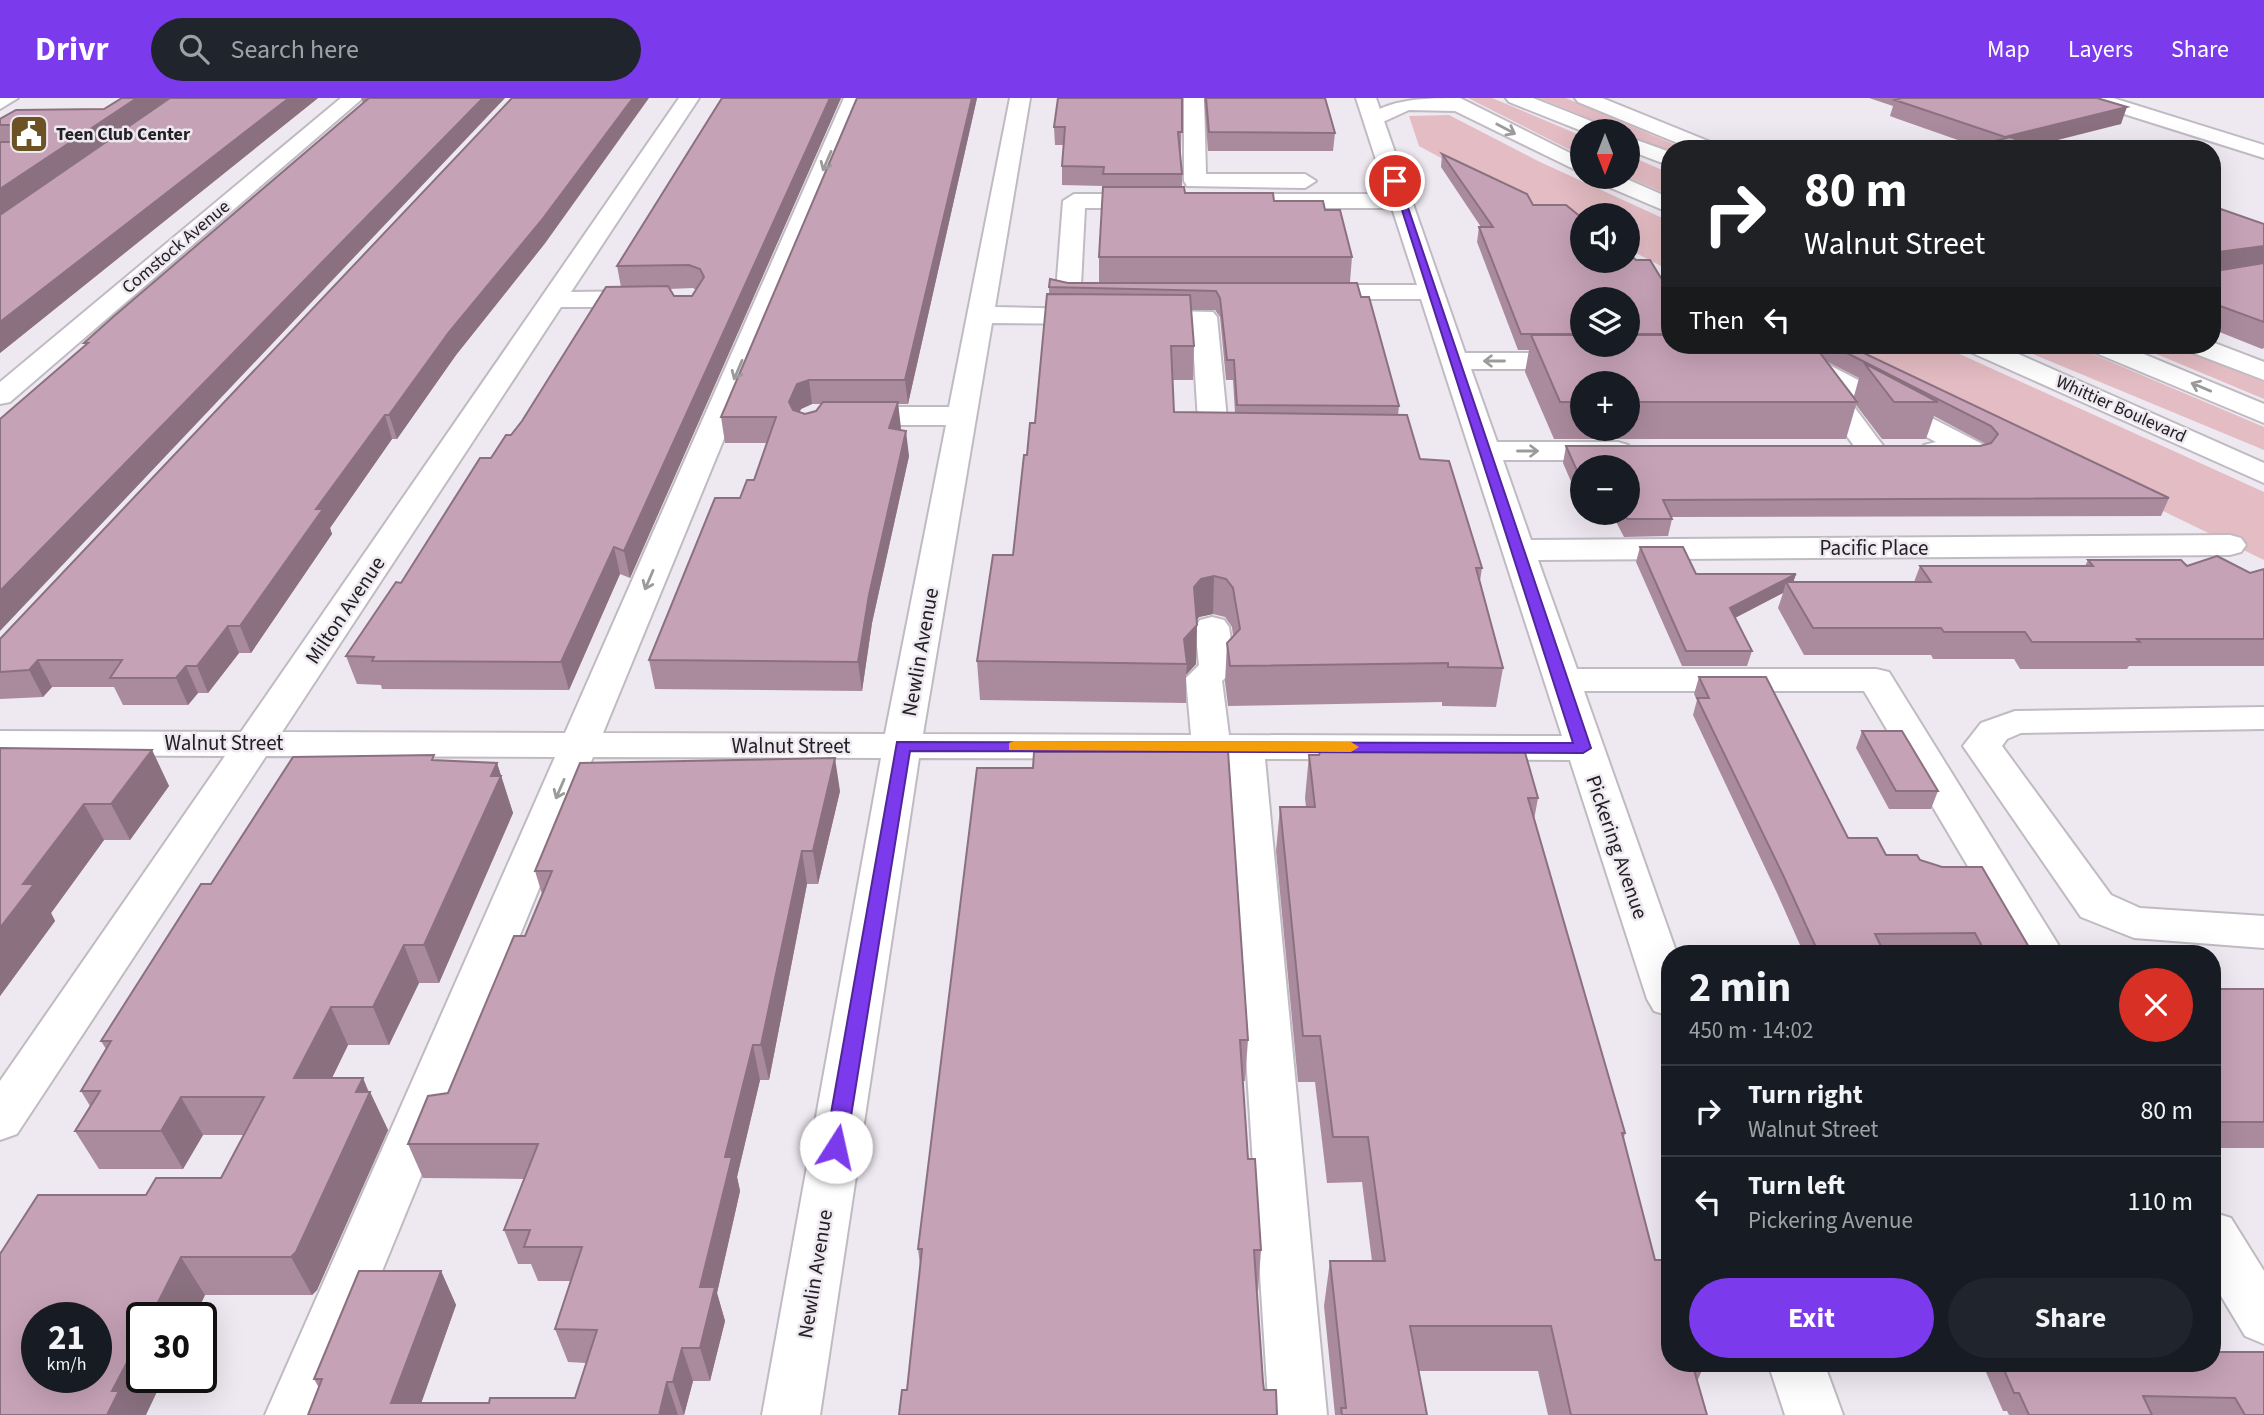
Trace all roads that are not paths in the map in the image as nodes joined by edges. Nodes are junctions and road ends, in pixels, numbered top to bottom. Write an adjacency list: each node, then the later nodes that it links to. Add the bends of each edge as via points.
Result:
1 (8, 98): 11 (street)
2 (353, 98): 36 (street, Comstock Avenue)
3 (689, 98): 28 (street, Milton Avenue)
4 (854, 98): 53 (street, one-way to 53)
5 (1020, 98): 29 (street, Newlin Avenue)
6 (1194, 98): 22 (street, via 1195,181)
7 (1516, 98): 13 (street)
8 (1585, 98): 15 (street)
9 (2093, 98): 16 (street)
10 (1455, 102): 12 (street, via 1399,102); 20 (street, one-way to 20)
11 (0, 103)
12 (1370, 109): 22 (street, Pickering Avenue)
13 (1570, 119)
14 (2264, 130): 16 (street)
15 (1689, 140)
16 (2225, 140): 18 (street)
17 (1640, 148): 19 (street)
18 (2264, 152)
19 (1661, 156)
20 (1570, 161)
21 (1632, 189): 23 (street)
22 (1398, 191): 24 (street, via 1074,201 1068,292); 26 (street, Pickering Avenue)
23 (1661, 202)
24 (1135, 292)
25 (1284, 292): 26 (street)
26 (1429, 292): 33 (street, Pickering Avenue)
27 (668, 299): 28 (street)
28 (553, 300): 52 (street, Milton Avenue)
29 (981, 315): 39 (street, Newlin Avenue); 40 (street, via 1204,317 1214,437)
30 (2221, 352): 35 (street)
31 (1997, 354): 45 (street, Whittier Boulevard)
32 (2121, 354): 37 (street, one-way to 32)
33 (1453, 361): 34 (street, one-way to 33); 41 (street, Pickering Avenue)
34 (1603, 361)
35 (2258, 364)
36 (0, 396)
37 (2264, 414)
38 (813, 416): 39 (street)
39 (963, 416): 54 (street, Newlin Avenue)
40 (1268, 438)
41 (1484, 451): 42 (street, one-way to 42); 47 (street, Pickering Avenue)
42 (1640, 451)
43 (1831, 451): 44 (street)
44 (1893, 451): 44 (street, via 1792,361 1974,451)
45 (2264, 474)
46 (2230, 545): 47 (street, Pacific Place)
47 (1518, 550): 49 (street, Pickering Avenue)
48 (1212, 627): 55 (street, via 1217,668 1204,678)
49 (1561, 680): 56 (street, Pickering Avenue); 58 (street, via 1876,680)
50 (2264, 718): 57 (street, via 2015,722 1994,731 1982,746 2096,906 2134,923)
51 (0, 743): 52 (street, Walnut Street)
52 (256, 743): 53 (street, Walnut Street); 60 (street, Milton Avenue)
53 (579, 745): 54 (street, Walnut Street); 64 (street, one-way to 64)
54 (902, 746): 55 (street, Walnut Street); 65 (street, Newlin Avenue)
55 (1228, 747): 56 (street, Walnut Street); 66 (street)
56 (1583, 748): 59 (street, Pickering Avenue)
57 (2264, 932)
58 (2037, 945)
59 (1661, 973)
60 (0, 1120)
61 (2221, 1249): 62 (street)
62 (2264, 1319)
63 (1799, 1372): 67 (street)
64 (294, 1415)
65 (792, 1415)
66 (1298, 1415)
67 (1814, 1415)

